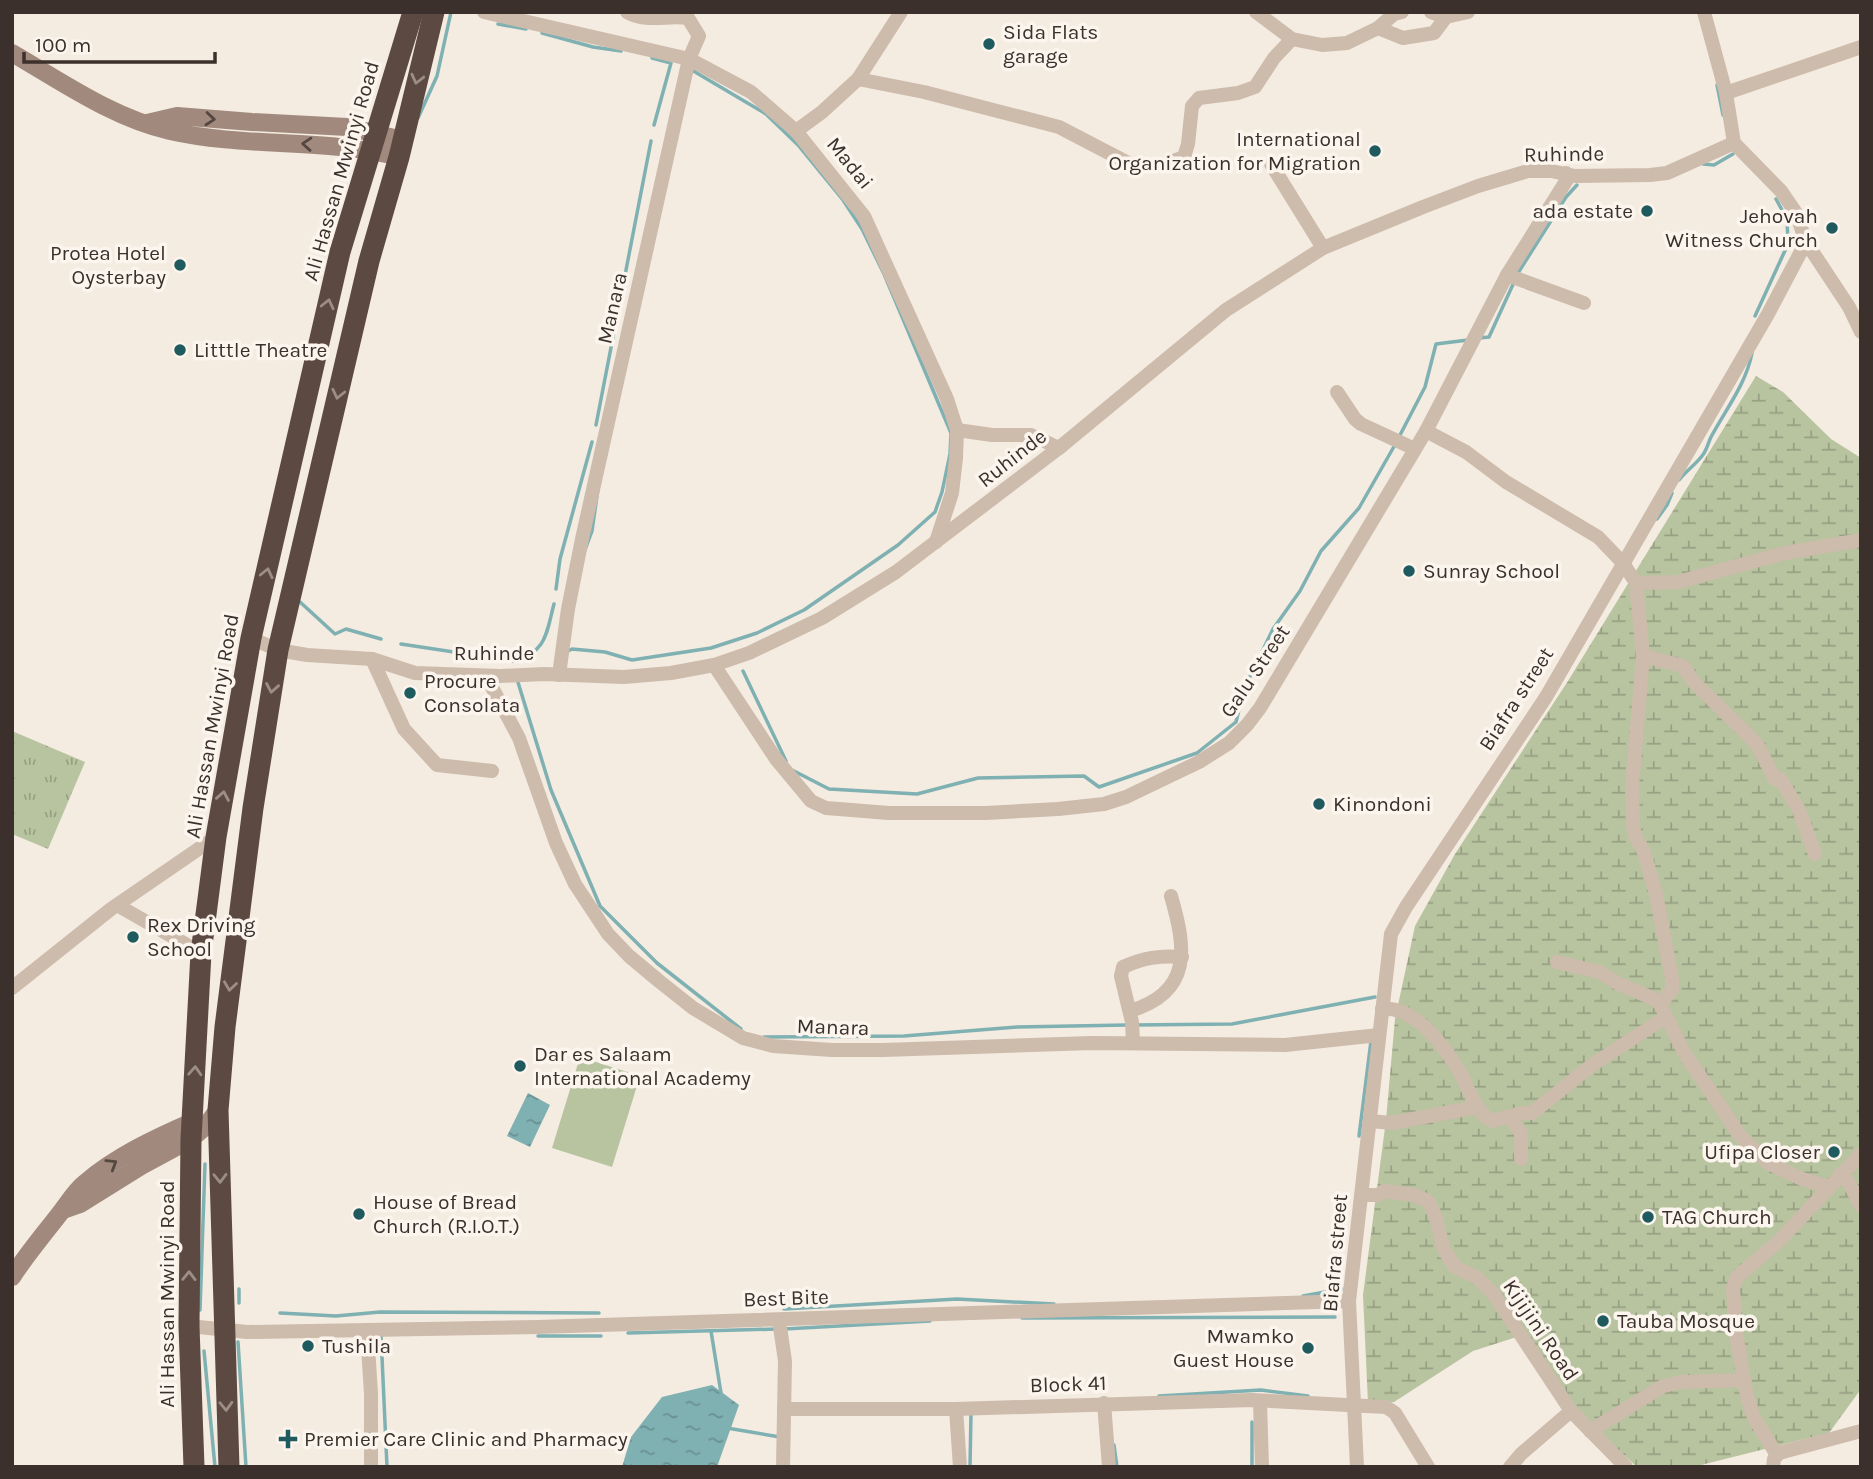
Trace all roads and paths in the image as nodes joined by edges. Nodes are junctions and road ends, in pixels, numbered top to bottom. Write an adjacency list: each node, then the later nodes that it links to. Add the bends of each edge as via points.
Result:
1 (413, 12): 21 (highway, Ali Hassan Mwinyi Road)
2 (434, 12): 23 (highway, one-way to 23)
3 (484, 12): 12 (street, Madai)
4 (627, 12): 17 (street, Manara, via 654,20 667,15 688,18 699,36)
5 (901, 12): 18 (street)
6 (1256, 12): 14 (street)
7 (1402, 12): 13 (street)
8 (1432, 12): 11 (street)
9 (1468, 12): 11 (street)
10 (1704, 12): 19 (street)
11 (1445, 15): 13 (street, via 1434,33 1403,38)
12 (538, 18): 17 (street, Madai)
13 (1378, 28): 14 (street, via 1347,43 1322,45)
14 (1292, 39): 18 (street, via 1255,87 1199,98 1192,106 1184,157 1159,166 1132,165 1059,127)
15 (1861, 47): 19 (street)
16 (12, 53): 21 (street, via 108,108 171,131 208,137)
17 (689, 59): 20 (street, Madai, via 751,92); 45 (street, Manara, via 582,539)
18 (858, 79): 20 (street)
19 (1726, 93): 22 (street)
20 (796, 131): 32 (street, Madai, via 864,216)
21 (374, 141): 23 (street); 40 (highway, Ali Hassan Mwinyi Road, one-way to 21, via 340,252)
22 (1734, 143): 25 (street, Ruhinde, via 1667,173); 26 (street, via 1781,191 1796,213)
23 (401, 148): 41 (highway, one-way to 41, via 369,261)
24 (1272, 164): 27 (street)
25 (1566, 173): 27 (street, Ruhinde, via 1528,172 1478,186); 28 (street, Galu Street, via 1568,178)
26 (1806, 242): 30 (street); 38 (street, Biafra street)
27 (1323, 248): 34 (street, Ruhinde, via 1226,310)
28 (1507, 275): 29 (street); 33 (street, Galu Street)
29 (1584, 303)
30 (1861, 332)
31 (1337, 391): 35 (street, via 1361,424)
32 (957, 429): 34 (street, via 1031,435); 37 (street, Madai, via 952,493)
33 (1426, 431): 35 (street, Galu Street); 38 (street, via 1598,537)
34 (1059, 447): 37 (street, Ruhinde)
35 (1415, 449): 44 (street, Galu Street, via 1247,725 1199,762 1115,800 986,813 826,808 811,801 783,769)
36 (1861, 540): 39 (street, via 1785,553 1678,582)
37 (935, 543): 44 (street, Ruhinde, via 822,618)
38 (1623, 563): 39 (street); 56 (street, Biafra street, via 1546,697 1406,906 1391,934)
39 (1636, 583): 42 (street)
40 (251, 638): 41 (street, Ruhinde); 48 (highway, Ali Hassan Mwinyi Road, one-way to 40)
41 (278, 650): 43 (street, Ruhinde); 61 (highway, one-way to 61, via 253,808)
42 (1643, 656): 49 (street, via 1683,666 1757,744 1775,779 1781,780 1799,810); 57 (street, via 1631,808 1635,836 1656,894 1672,979)
43 (372, 659): 46 (street, Ruhinde, via 415,673); 47 (street, via 404,729 437,765)
44 (715, 665): 45 (street, Ruhinde, via 624,677)
45 (559, 675): 46 (street, Ruhinde)
46 (486, 676): 58 (street, Manara, via 519,738 575,884 608,934 693,1007 743,1038 773,1046 832,1050)
47 (492, 771)
48 (216, 837): 51 (street); 52 (highway, Ali Hassan Mwinyi Road)
49 (1815, 854)
50 (1171, 896): 53 (street)
51 (117, 905): 52 (street); 55 (street)
52 (201, 953): 64 (highway, Ali Hassan Mwinyi Road, one-way to 52)
53 (1182, 957): 58 (street, via 1175,982 1143,1007); 58 (street, via 1164,955 1123,967)
54 (1557, 962): 57 (street, via 1599,972 1652,998)
55 (12, 988)
56 (1382, 1009): 59 (street, Biafra street); 60 (street, via 1412,1017 1438,1040)
57 (1663, 1011): 62 (street, via 1532,1113); 68 (street, via 1723,1113 1755,1152 1790,1174)
58 (1132, 1026): 59 (street, Manara, via 1285,1045)
59 (1379, 1035): 63 (street, Biafra street)
60 (1477, 1107): 62 (street, via 1492,1121); 63 (street, via 1392,1122)
61 (218, 1110): 64 (street, via 205,1127); 75 (highway, one-way to 75)
62 (1509, 1116): 66 (street, via 1521,1133)
63 (1370, 1121): 69 (street, Biafra street)
64 (192, 1131): 71 (street, via 80,1204 63,1210); 74 (highway, Ali Hassan Mwinyi Road, one-way to 64)
65 (1861, 1154): 67 (street)
66 (1521, 1158)
67 (1840, 1174): 68 (street); 70 (street)
68 (1829, 1187): 77 (street, via 1778,1242 1737,1277 1733,1307)
69 (1362, 1195): 72 (street, Biafra street); 83 (street, Kijijini Road, via 1395,1192 1427,1201 1447,1256 1502,1304)
70 (1861, 1206)
71 (12, 1277)
72 (1349, 1301): 73 (street, Best Bite); 80 (street, Biafra street)
73 (779, 1320): 76 (street, Best Bite); 81 (street, via 785,1362)
74 (189, 1326): 75 (street, Best Bite); 87 (highway, Ali Hassan Mwinyi Road)
75 (223, 1329): 76 (street, Best Bite); 88 (highway, one-way to 88)
76 (367, 1331): 89 (street)
77 (1744, 1380): 85 (street, via 1663,1386); 86 (street, via 1754,1418)
78 (1260, 1401): 79 (street, Block 41); 80 (street, Block 41); 93 (street)
79 (1104, 1403): 82 (street, Block 41); 92 (street)
80 (1353, 1406): 94 (street, Biafra street); 95 (street, Block 41, via 1386,1407 1395,1413)
81 (784, 1409): 82 (street, Block 41); 90 (street)
82 (956, 1409): 91 (street)
83 (1571, 1411): 85 (street, Kijijini Road); 96 (street)
84 (1861, 1431): 86 (street)
85 (1590, 1432): 97 (street, Kijijini Road)
86 (1775, 1461)
87 (194, 1467)
88 (229, 1467)
89 (371, 1467)
90 (783, 1467)
91 (960, 1467)
92 (1109, 1467)
93 (1262, 1467)
94 (1357, 1467)
95 (1428, 1467)
96 (1510, 1467)
97 (1626, 1467)

